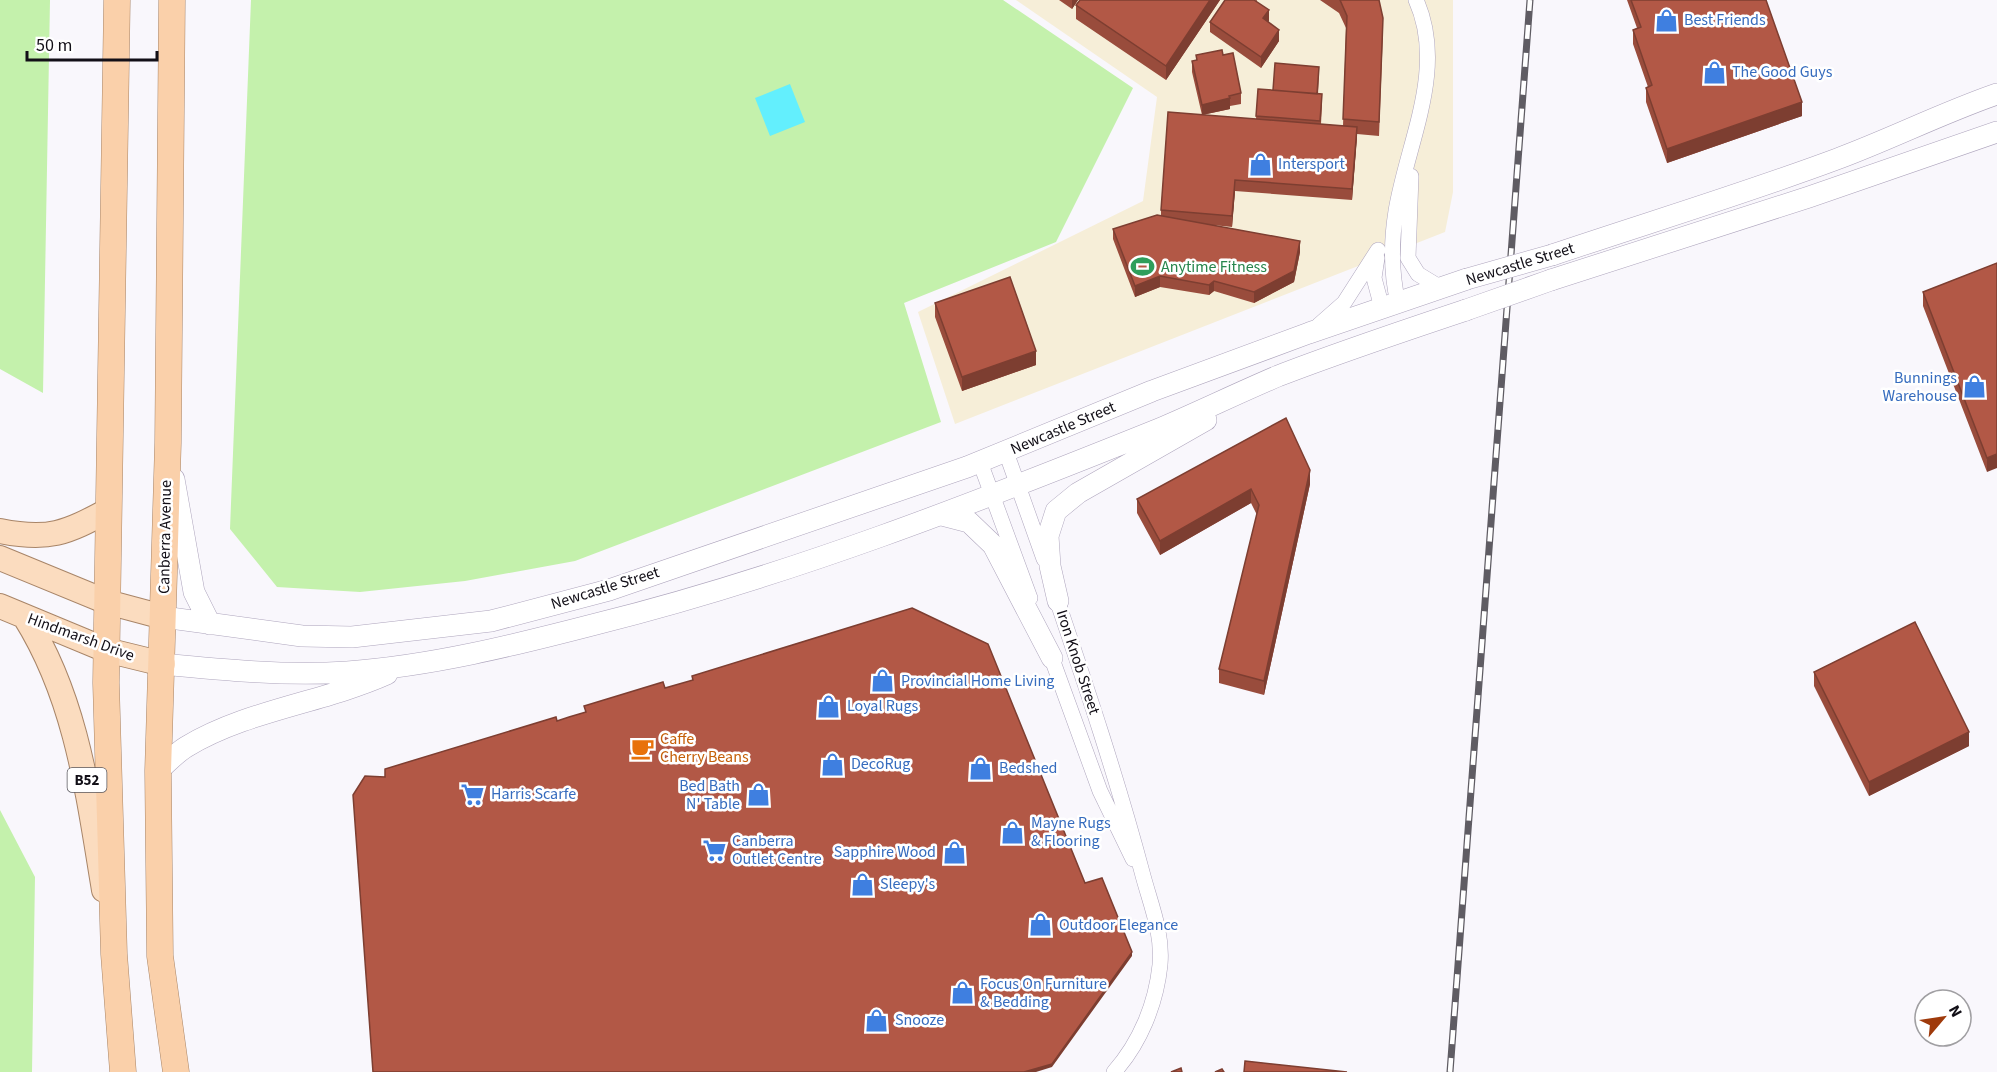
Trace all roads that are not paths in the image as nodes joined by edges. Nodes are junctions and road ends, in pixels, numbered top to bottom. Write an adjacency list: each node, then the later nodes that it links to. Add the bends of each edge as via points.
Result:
1 (117, 0): 21 (highway)
2 (172, 0): 16 (highway, Canberra Avenue)
3 (1416, 0): 7 (street, via 1425,27 1428,60)
4 (1997, 94): 11 (main road, Newcastle Street, bridge, via 1939,114 1813,168)
5 (1997, 118): 8 (main road)
6 (1997, 132): 8 (main road, Newcastle Street)
7 (1411, 155): 9 (street); 11 (street, via 1408,258 1418,274)
8 (1924, 158): 13 (main road, Newcastle Street, bridge)
9 (1396, 211): 10 (street); 12 (street)
10 (1378, 250): 12 (street, via 1374,278); 14 (street, via 1344,303)
11 (1442, 288): 12 (main road, Newcastle Street)
12 (1390, 305): 13 (main road); 14 (main road, Newcastle Street)
13 (1398, 332): 15 (main road, Newcastle Street)
14 (1309, 333): 17 (main road, Newcastle Street, via 1152,391)
15 (1278, 377): 19 (main road, Newcastle Street); 25 (main road, via 1078,493 1056,511 1048,536)
16 (168, 443): 29 (highway, Canberra Avenue); 30 (main road, via 194,592)
17 (1006, 452): 18 (main road, Newcastle Street); 19 (street, Iron Knob Street)
18 (980, 462): 20 (street, Iron Knob Street); 30 (main road, Newcastle Street, via 609,590 491,621 352,637 302,636)
19 (1019, 485): 20 (main road, Newcastle Street); 25 (street, Iron Knob Street)
20 (992, 495): 22 (main road, Newcastle Street); 32 (street, Iron Knob Street)
21 (109, 510): 23 (main road, via 71,531 46,535); 26 (highway)
22 (942, 514): 32 (main road, via 969,522 993,545); 34 (main road, Newcastle Street, via 749,583 516,645)
23 (0, 531)
24 (0, 558): 26 (main road)
25 (1058, 601): 36 (street, Iron Knob Street, via 1129,817)
26 (107, 602): 29 (main road, Newcastle Street); 31 (highway)
27 (0, 606): 28 (main road, Hindmarsh Drive)
28 (25, 617): 31 (main road, Hindmarsh Drive); 37 (main road, B52, via 43,646 67,704 84,764)
29 (163, 617): 30 (main road, Newcastle Street); 33 (highway, Canberra Avenue)
30 (210, 624)
31 (106, 650): 33 (main road, Hindmarsh Drive); 37 (highway)
32 (1052, 658): 36 (street, Iron Knob Street, via 1100,791)
33 (163, 664): 34 (main road, Newcastle Street, via 254,674 346,672); 35 (highway, Canberra Avenue)
34 (409, 664): 35 (main road, via 351,690 307,700 203,737)
35 (158, 771): 39 (highway, Canberra Avenue, via 160,956)
36 (1143, 875): 40 (street, Iron Knob Street, via 1159,933 1160,964 1143,1027 1126,1059)
37 (114, 954): 38 (highway, B52)
38 (123, 1072)
39 (176, 1072)
40 (1114, 1072)

